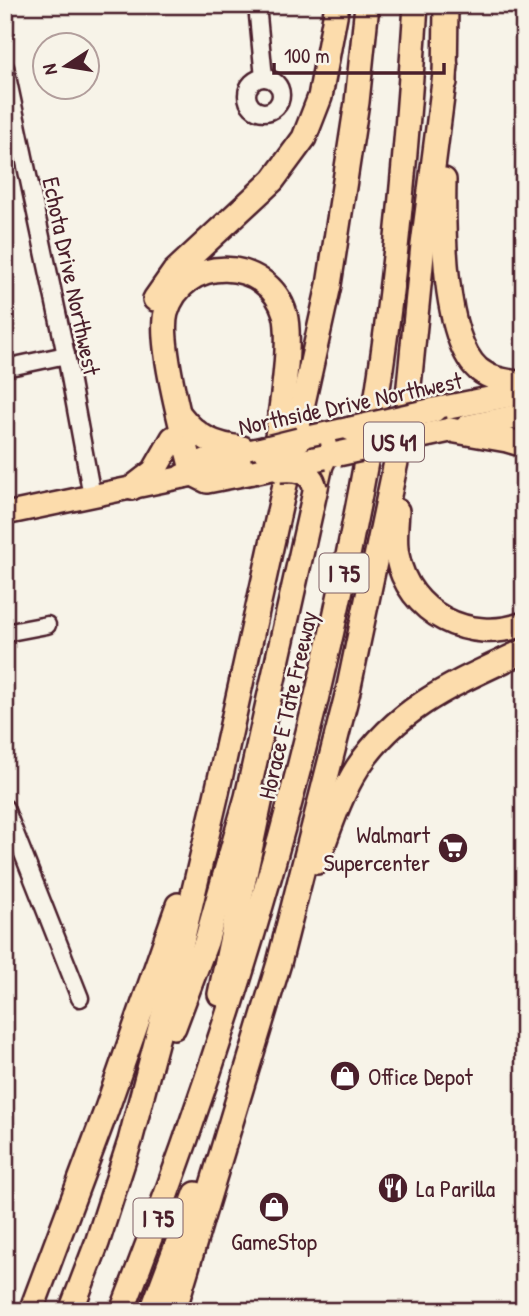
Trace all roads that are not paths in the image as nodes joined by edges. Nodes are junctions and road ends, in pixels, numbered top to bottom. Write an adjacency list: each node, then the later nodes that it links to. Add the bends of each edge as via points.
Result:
1 (257, 5): 8 (street)
2 (337, 5): 19 (highway, via 320,97 304,138 273,180 174,272 155,297 150,338)
3 (367, 5): 33 (highway, Horace E Tate Freeway / I 75, via 356,116 329,285)
4 (416, 5): 40 (highway, Horace E Tate Freeway / I 75, via 403,192 367,460 300,769 251,943)
5 (446, 5): 7 (highway)
6 (5, 66): 9 (street, Echota Drive Northwest)
7 (446, 66): 12 (highway, via 444,222 458,336 479,370); 14 (highway)
8 (264, 78)
9 (13, 142): 10 (street, Echota Drive Northwest)
10 (66, 355): 11 (street); 27 (street, Echota Drive Northwest)
11 (5, 368)
12 (524, 384)
13 (524, 392): 17 (highway, Northside Drive Northwest / US 41, bridge)
14 (407, 407): 30 (highway, via 395,538 407,582 436,615 463,628 496,632); 37 (highway, via 348,691)
15 (180, 415): 22 (highway, via 200,436); 24 (highway); 33 (highway, via 166,343 166,314 171,302 187,282 208,272 231,269 252,274 279,300 285,316 286,357)
16 (524, 415): 18 (highway, Northside Drive Northwest / US 41)
17 (351, 429): 20 (highway, Northside Drive Northwest / US 41); 23 (highway)
18 (450, 430): 21 (highway); 23 (highway, Northside Drive Northwest / US 41, bridge)
19 (173, 438): 24 (highway); 25 (highway, via 154,471)
20 (299, 440): 22 (highway, Northside Drive Northwest / US 41, bridge); 23 (highway)
21 (524, 445)
22 (247, 459): 23 (highway, Northside Drive Northwest / US 41, bridge); 24 (highway, Northside Drive Northwest / US 41, via 207,481); 26 (highway, bridge, via 303,471)
23 (331, 460): 26 (highway); 35 (highway)
24 (188, 475): 25 (main road, Northside Drive Northwest / US 41)
25 (132, 488): 27 (main road, Northside Drive Northwest / US 41)
26 (315, 488): 35 (highway)
27 (92, 496): 28 (main road, Northside Drive Northwest / US 41)
28 (5, 514)
29 (47, 625): 31 (street)
30 (524, 625)
31 (5, 633)
32 (524, 651): 37 (highway, via 431,696 401,717 374,746 346,790)
33 (239, 692): 34 (highway, Horace E Tate Freeway / I 75)
34 (216, 797): 41 (highway, Horace E Tate Freeway / I 75); 42 (highway)
35 (252, 805): 40 (highway, via 236,929); 41 (highway, via 206,942)
36 (5, 808): 38 (street)
37 (279, 962): 39 (highway)
38 (80, 998)
39 (264, 1010): 45 (highway); 46 (highway)
40 (191, 1124): 44 (highway, Horace E Tate Freeway / I 75)
41 (130, 1141): 43 (highway, Horace E Tate Freeway / I 75)
42 (31, 1311)
43 (71, 1311)
44 (122, 1311)
45 (152, 1311)
46 (174, 1311)

